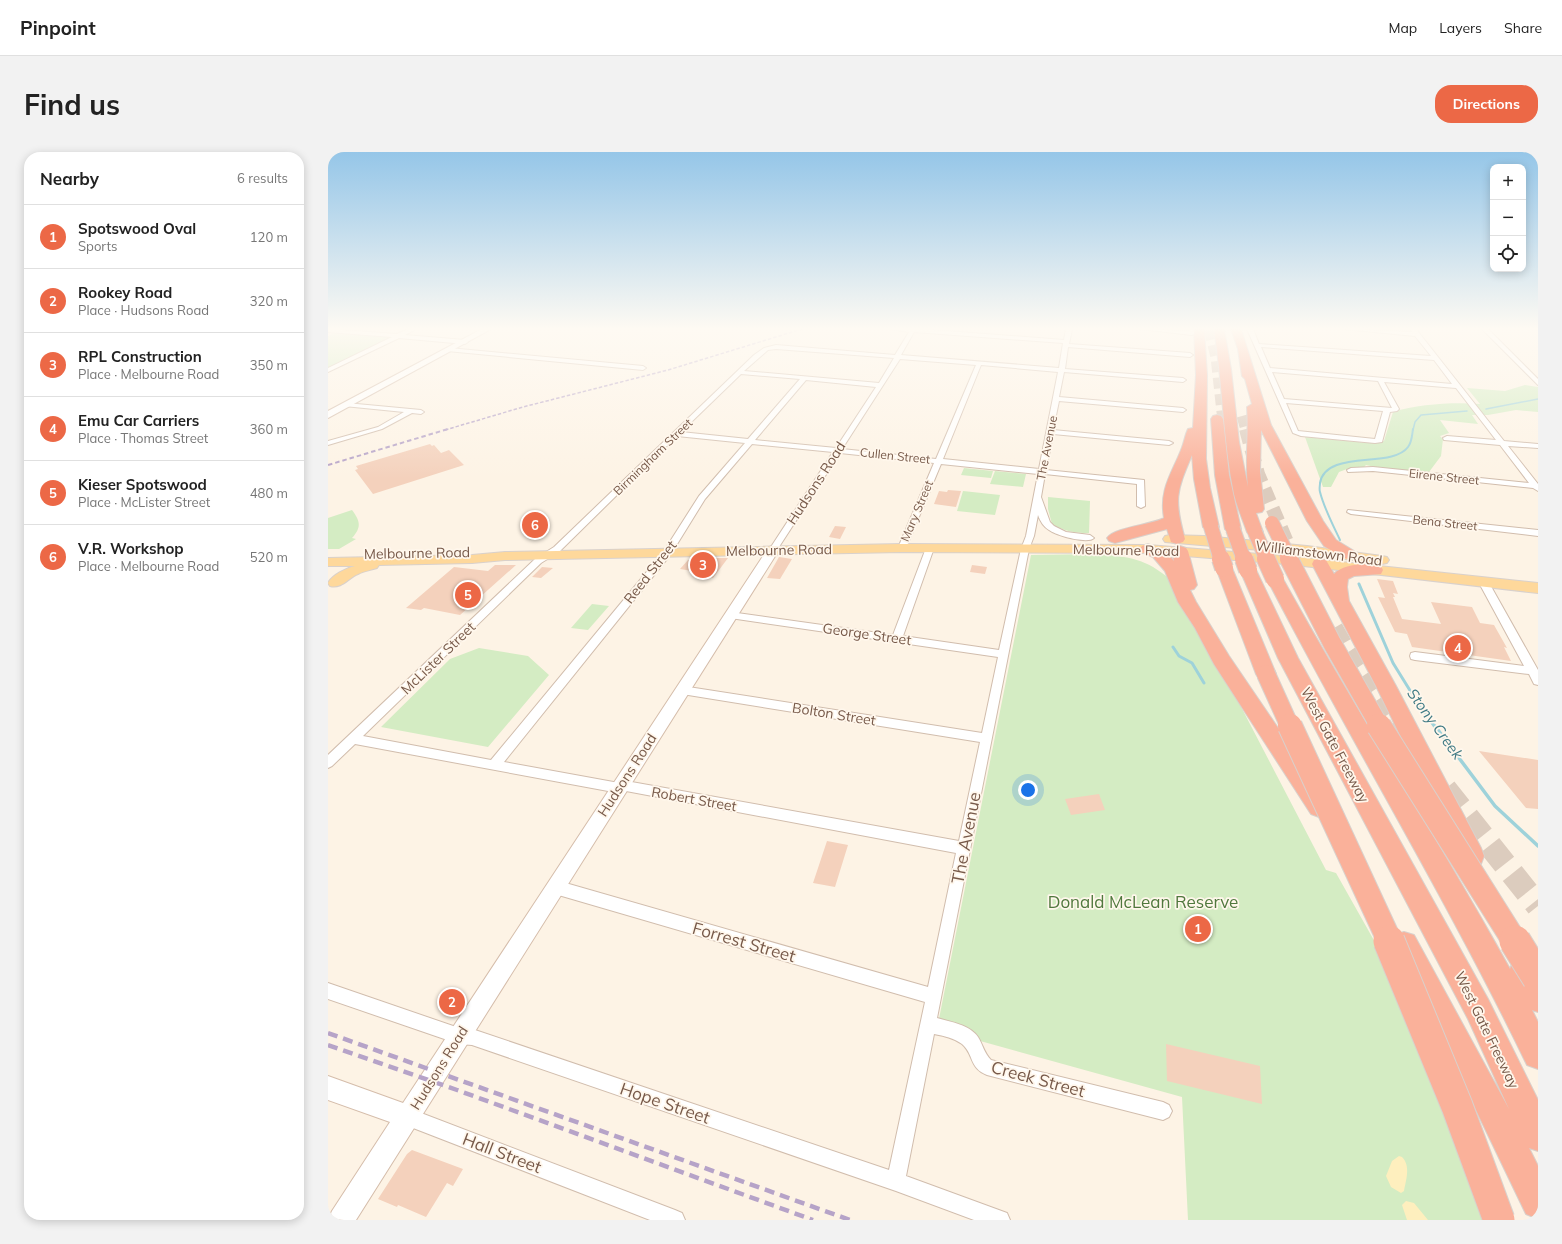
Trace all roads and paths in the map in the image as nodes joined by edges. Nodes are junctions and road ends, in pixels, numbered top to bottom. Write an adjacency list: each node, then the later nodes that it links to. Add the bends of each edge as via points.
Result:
1 (395, 379): 26 (street)
2 (733, 379): 33 (street, Birmingham Street)
3 (803, 379): 35 (street, Reed Street)
4 (813, 379): 21 (street)
5 (884, 379): 21 (street, Hudsons Road)
6 (973, 379): 41 (street, Mary Street)
7 (1059, 379): 23 (street, The Avenue)
8 (1169, 379): 19 (street)
9 (1207, 379): 48 (highway, via 1192,440 1171,490)
10 (1207, 379): 103 (highway, bridge, via 1203,393 1199,450 1211,528 1224,568 1266,674 1389,941 1457,1106)
11 (1211, 379): 97 (highway, West Gate Freeway, bridge, via 1225,504 1248,570 1288,658 1478,1009)
12 (1227, 379): 50 (highway, via 1232,442 1242,496)
13 (1237, 379): 25 (highway)
14 (1248, 379): 50 (highway, via 1254,418 1254,477)
15 (1251, 379): 49 (highway, via 1265,425)
16 (1271, 379): 24 (street)
17 (1367, 379): 20 (street)
18 (1452, 379): 22 (street)
19 (1183, 380)
20 (1380, 380): 22 (street); 28 (street, via 1396,409)
21 (880, 385): 40 (street, Hudsons Road)
22 (1458, 386): 38 (street)
23 (1056, 399): 27 (street); 32 (street, The Avenue)
24 (1281, 401): 28 (street); 28 (street, via 1293,431 1301,434 1375,441 1379,440)
25 (1240, 402)
26 (346, 405): 29 (street); 31 (street)
27 (1183, 410)
28 (1390, 410)
29 (411, 411): 30 (street); 36 (street, via 380,428)
30 (421, 412)
31 (328, 414)
32 (1050, 432): 37 (street); 43 (street, The Avenue)
33 (677, 434): 35 (street, Cullen Street); 63 (street, Birmingham Street)
34 (1446, 438): 38 (street)
35 (751, 441): 40 (street, Cullen Street); 60 (street, Reed Street, via 702,498)
36 (328, 443)
37 (1169, 443)
38 (1502, 443): 39 (street); 44 (street)
39 (1538, 446)
40 (838, 450): 41 (street, Cullen Street); 59 (street, Hudsons Road)
41 (938, 461): 43 (street, Cullen Street); 56 (street, Mary Street)
42 (1351, 470): 44 (street, Eirene Street, via 1373,470)
43 (1042, 472): 45 (street, The Avenue); 46 (street, Cullen Street, via 1141,482)
44 (1537, 487)
45 (1038, 495): 52 (street, The Avenue, via 1042,517 1048,526 1067,535); 54 (street, The Avenue)
46 (1141, 506)
47 (1351, 512): 51 (street, Bena Street)
48 (1172, 520): 53 (highway, via 1163,525); 55 (highway)
49 (1315, 521): 62 (highway, via 1330,543); 65 (highway)
50 (1262, 530): 87 (highway, bridge, via 1323,628 1384,734); 93 (highway, West Gate Freeway, bridge, via 1263,552 1306,638 1422,837)
51 (1538, 533)
52 (1090, 538): 53 (main road, Melbourne Road); 54 (main road, Melbourne Road)
53 (1115, 538): 55 (main road, Melbourne Road)
54 (1026, 545): 57 (main road, Melbourne Road); 58 (main road, Melbourne Road); 76 (street, The Avenue)
55 (1179, 545): 58 (main road, Melbourne Road); 65 (main road, Melbourne Road); 74 (highway, via 1187,582)
56 (902, 548): 57 (main road, Melbourne Road); 59 (main road, Melbourne Road)
57 (931, 548): 75 (street)
58 (1148, 549): 74 (highway, via 1159,554 1172,570 1187,602)
59 (773, 550): 60 (main road, Melbourne Road); 73 (street, Hudsons Road)
60 (668, 552): 63 (main road, Melbourne Road); 83 (street, Reed Street)
61 (328, 554): 64 (main road, Melbourne Road, via 481,552)
62 (1348, 554): 65 (main road, Williamstown Road); 69 (main road, Williamstown Road)
63 (548, 555): 64 (main road, Melbourne Road); 81 (street, McLister Street, via 538,561)
64 (505, 556): 66 (main road, Melbourne Road)
65 (1318, 557): 68 (main road, Williamstown Road); 72 (highway)
66 (397, 560): 67 (main road, Melbourne Road); 70 (main road, via 355,570)
67 (328, 562)
68 (1375, 570): 69 (main road, Williamstown Road); 72 (highway, via 1351,571 1341,577 1338,588)
69 (1482, 581): 71 (main road, Williamstown Road); 78 (street)
70 (335, 583)
71 (1538, 588)
72 (1344, 609): 90 (highway, via 1480,872)
73 (730, 615): 75 (street, George Street); 79 (street, Hudsons Road)
74 (1204, 628): 99 (highway, via 1242,692 1352,858 1406,948 1488,1101)
75 (896, 638): 76 (street, George Street)
76 (1004, 654): 80 (street, The Avenue)
77 (1415, 656): 78 (street)
78 (1535, 676)
79 (682, 690): 80 (street, Bolton Street); 84 (street, Hudsons Road)
80 (986, 738): 85 (street, The Avenue)
81 (353, 739): 82 (street, McLister Street); 83 (street, Robert Street)
82 (328, 763)
83 (494, 765): 84 (street, Robert Street)
84 (619, 788): 85 (street, Robert Street, via 626,786); 86 (street, Hudsons Road)
85 (964, 848): 89 (street, The Avenue)
86 (555, 887): 89 (street, Forrest Street); 92 (street, Hudsons Road)
87 (1538, 978)
88 (328, 991): 92 (street, Hope Street)
89 (934, 997): 91 (street, The Avenue)
90 (1538, 998)
91 (929, 1024): 95 (street, Creek Street, via 961,1034 972,1042 980,1062 987,1067); 98 (street, The Avenue)
92 (459, 1036): 96 (street, Hudsons Road); 98 (street, Hope Street, via 472,1037)
93 (1538, 1054)
94 (328, 1088): 96 (street, Hall Street)
95 (1163, 1111)
96 (408, 1117): 100 (street, Hudsons Road); 101 (street, Hall Street)
97 (1538, 1135)
98 (896, 1182): 102 (street, Hope Street)
99 (1538, 1202)
100 (341, 1220)
101 (675, 1220)
102 (1000, 1220)
103 (1499, 1220)

